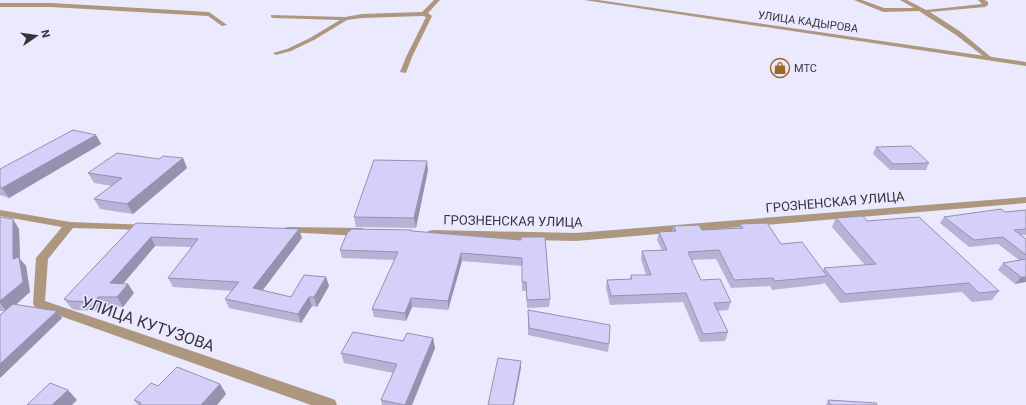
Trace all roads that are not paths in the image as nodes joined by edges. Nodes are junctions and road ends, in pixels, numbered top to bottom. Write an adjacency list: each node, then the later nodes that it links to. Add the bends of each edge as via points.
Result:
1 (437, 0): 8 (street)
2 (587, 0): 13 (street, УЛИЦА КАДЫРОВА)
3 (857, 0): 7 (street, via 883,10)
4 (903, 0): 7 (street)
5 (981, 0): 7 (street, via 985,5)
6 (0, 5): 11 (street, via 51,5 209,14)
7 (925, 10): 13 (street)
8 (424, 14): 10 (street); 15 (street, via 429,16)
9 (272, 16): 10 (street)
10 (345, 18): 12 (street, via 312,39)
11 (224, 25)
12 (276, 53)
13 (989, 58): 14 (street, УЛИЦА КАДЫРОВА)
14 (1026, 64)
15 (404, 72)
16 (1026, 200): 22 (street, ГРОЗНЕНСКАЯ УЛИЦА, via 576,237)
17 (0, 213): 18 (street)
18 (70, 225): 19 (street); 23 (street, УЛИЦА КУТУЗОВА, via 42,258 39,304)
19 (158, 227)
20 (277, 230): 21 (street)
21 (372, 232)
22 (419, 233)
23 (330, 405)

